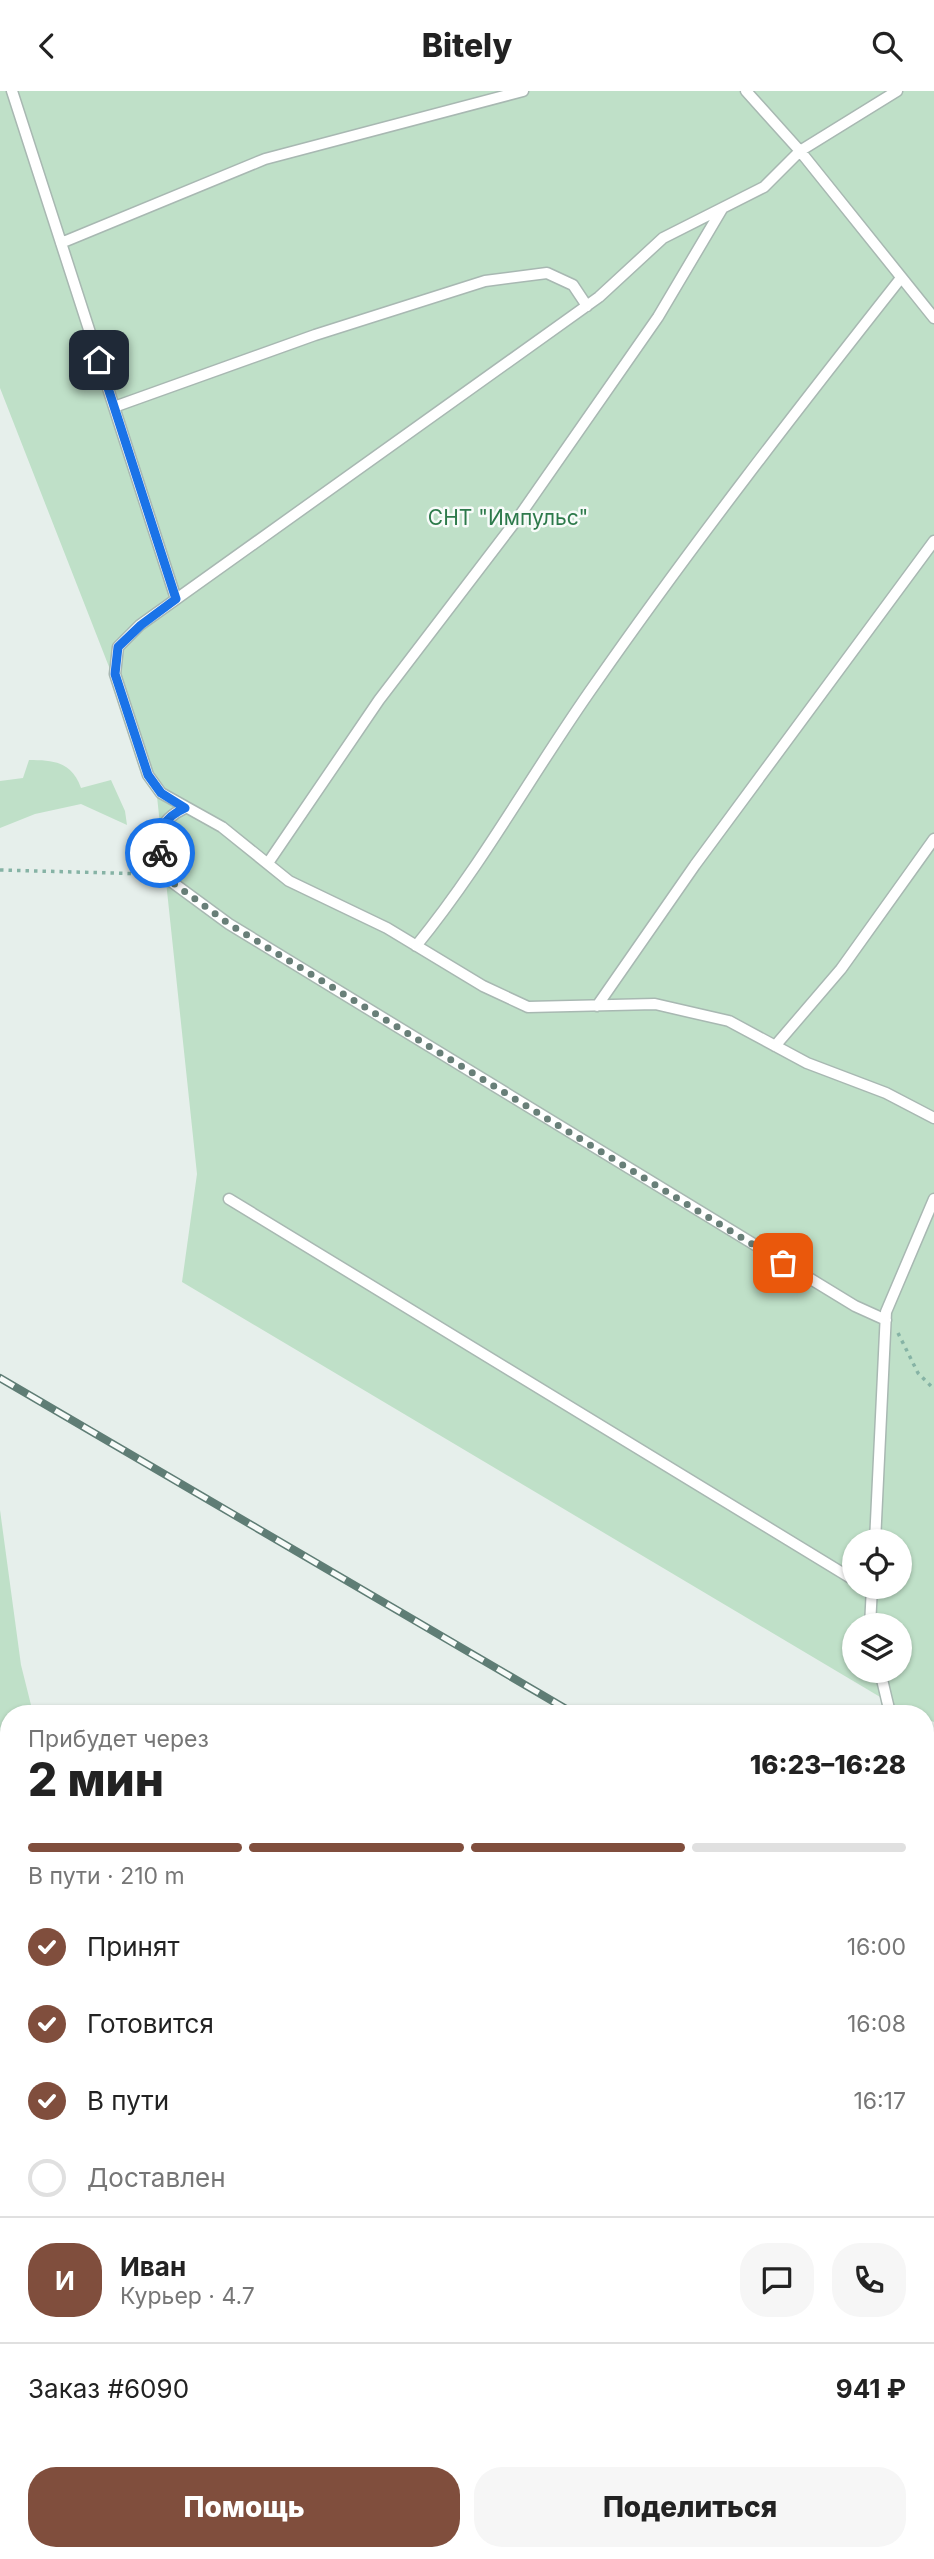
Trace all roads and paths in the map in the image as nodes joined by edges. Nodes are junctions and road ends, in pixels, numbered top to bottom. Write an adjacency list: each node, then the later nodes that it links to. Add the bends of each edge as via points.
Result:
1 (12, 91): 7 (lane)
2 (523, 91): 7 (lane, via 265,159)
3 (746, 91): 5 (lane)
4 (897, 91): 5 (lane)
5 (800, 151): 6 (lane, via 764,187); 8 (lane)
6 (723, 208): 9 (lane, via 663,238); 16 (lane, via 658,317 518,518 379,700)
7 (61, 243): 11 (lane)
8 (901, 278): 10 (lane); 19 (lane, via 594,685 451,902)
9 (587, 306): 11 (lane, via 573,285 547,273 485,281 315,335); 13 (lane)
10 (934, 318)
11 (114, 407): 13 (lane)
12 (934, 541): 20 (lane)
13 (176, 599): 14 (lane, via 118,647 115,674 148,775 161,793)
14 (185, 808): 16 (lane, via 222,827); 18 (lane, via 165,820 159,834)
15 (934, 839): 21 (lane, via 841,969)
16 (268, 863): 19 (lane, via 289,881)
17 (0, 870): 18 (path)
18 (161, 874): 25 (lane, via 229,924 855,1306)
19 (416, 946): 20 (lane, via 528,1007)
20 (597, 1006): 21 (lane, via 655,1005 704,1015 729,1021)
21 (775, 1046): 22 (lane)
22 (934, 1118)
23 (229, 1199): 28 (lane)
24 (934, 1199): 25 (lane)
25 (886, 1319): 26 (path, via 901,1336 918,1373); 27 (lane)
26 (934, 1389)
27 (875, 1529)
28 (842, 1573)
29 (883, 1683): 30 (lane)
30 (888, 1705)

